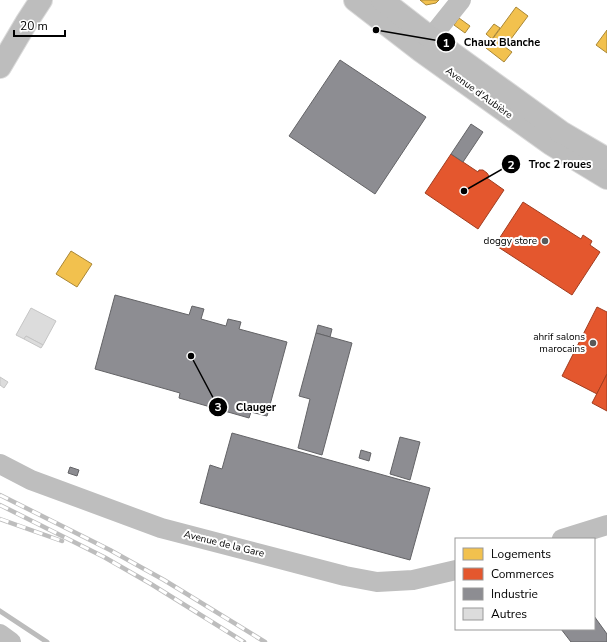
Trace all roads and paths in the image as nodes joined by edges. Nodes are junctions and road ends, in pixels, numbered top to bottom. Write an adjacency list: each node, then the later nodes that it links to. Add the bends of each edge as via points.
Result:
1 (41, 0): 6 (main road)
2 (355, 0): 5 (main road, Avenue d'Aubière)
3 (382, 0): 5 (main road, Avenue d'Aubière)
4 (461, 0): 5 (street)
5 (426, 45): 7 (main road, Avenue d'Aubière); 8 (main road, Avenue d'Aubière, via 551,144)
6 (0, 67)
7 (607, 159)
8 (607, 178)
9 (0, 464): 12 (street, Avenue de la Gare, via 31,480 161,528 345,576 377,582 413,580)
10 (607, 525): 11 (street)
11 (565, 538)
12 (455, 570)
13 (0, 634): 14 (street)
14 (11, 642)

